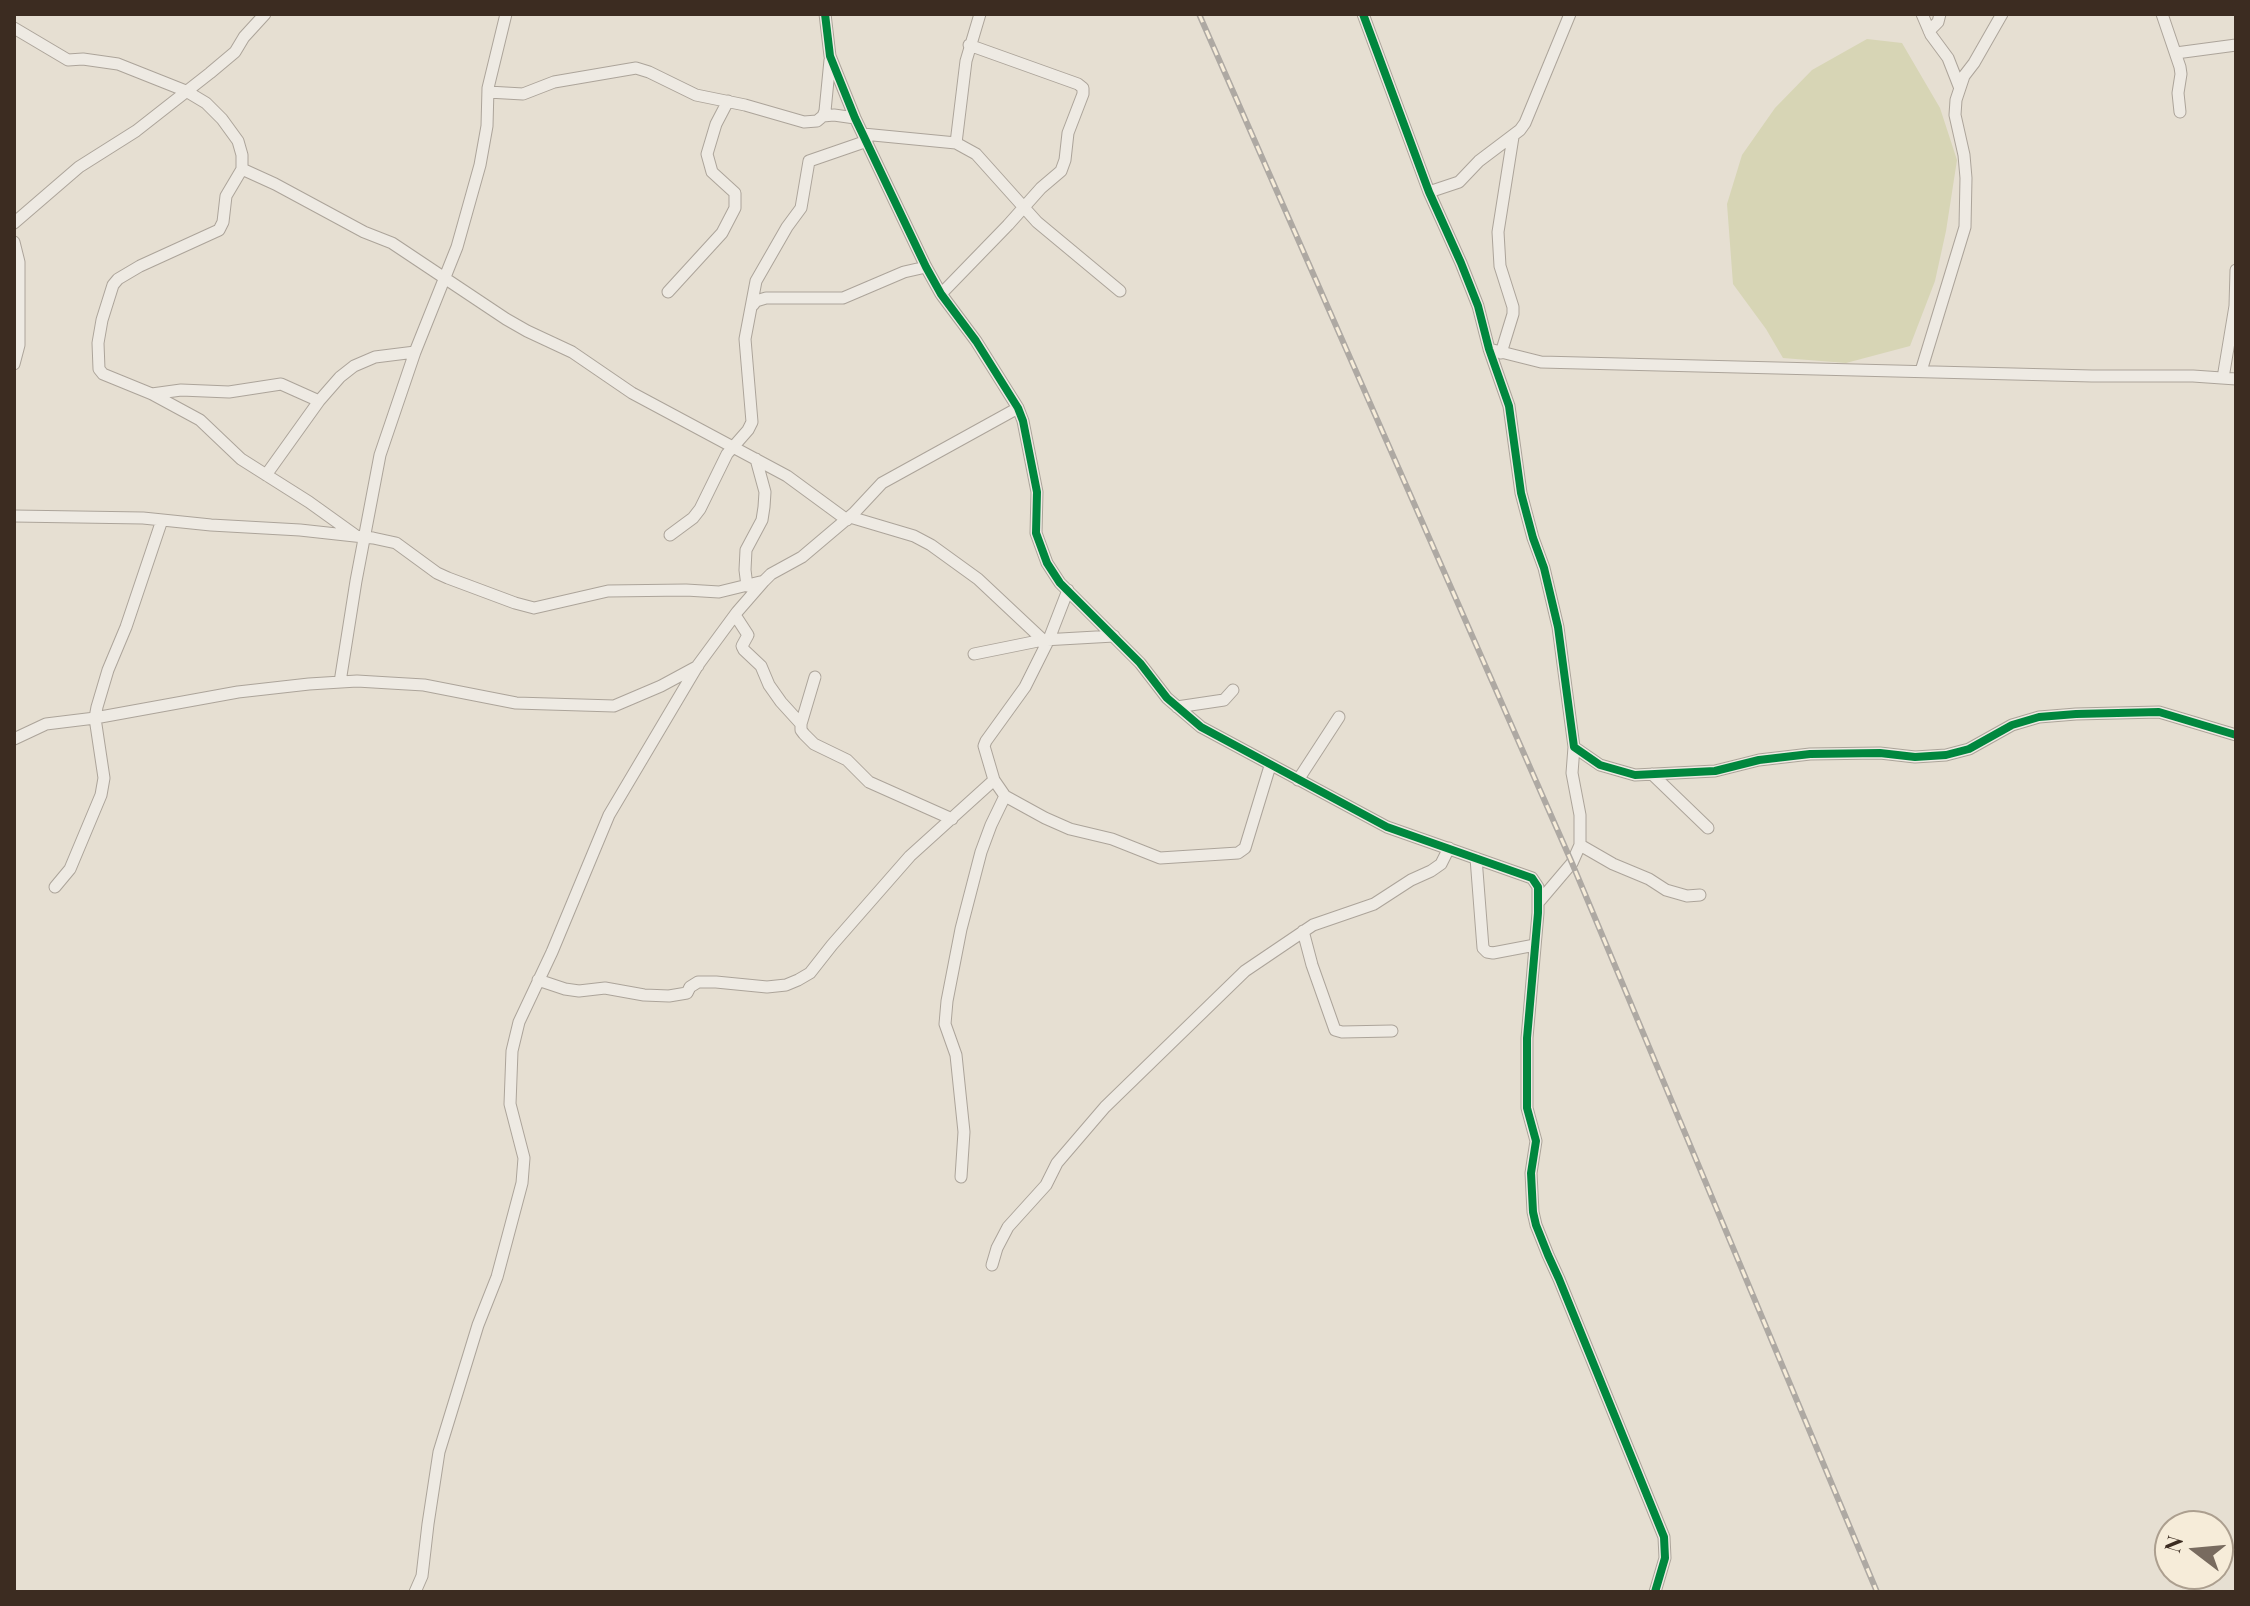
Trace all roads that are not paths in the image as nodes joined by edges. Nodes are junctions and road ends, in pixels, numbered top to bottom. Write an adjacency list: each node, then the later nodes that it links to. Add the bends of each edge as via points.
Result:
1 (265, 14): 18 (street, via 235,52)
2 (506, 14): 19 (street)
3 (825, 14): 16 (street)
4 (980, 14): 13 (street)
5 (1363, 14): 28 (street)
6 (1570, 14): 25 (street, via 1525,123)
7 (1922, 14): 12 (street)
8 (1940, 14): 12 (street)
9 (2002, 14): 17 (street)
10 (2162, 14): 15 (street)
11 (14, 28): 18 (street, via 68,60 118,64)
12 (1929, 31): 17 (street)
13 (969, 45): 26 (street); 29 (street, via 1083,88 1061,171)
14 (2236, 45): 15 (street)
15 (2176, 53): 21 (street)
16 (830, 56): 22 (street); 23 (street)
17 (1959, 86): 42 (street, via 1955,115 1964,155 1965,227)
18 (186, 91): 27 (street, via 228,127 238,141); 30 (street, via 79,167)
19 (488, 92): 20 (street, via 523,94 554,82 636,68 687,93); 34 (street, via 480,165)
20 (728, 101): 22 (street, via 804,122); 36 (street, via 707,154 712,172 735,193 735,208 722,233)
21 (2180, 112)
22 (823, 116): 23 (street)
23 (855, 118): 24 (street)
24 (865, 137): 26 (street); 32 (street); 38 (street, via 809,161 802,206 758,275)
25 (1513, 137): 28 (street, via 1459,182); 39 (street, via 1498,232 1500,266 1513,314)
26 (956, 143): 29 (street, via 985,161)
27 (242, 169): 34 (street, via 392,243); 45 (street, via 226,196 219,230 140,266 118,279 108,294 98,343 99,369)
28 (1429, 192): 39 (street)
29 (1023, 207): 35 (street); 37 (street)
30 (14, 223)
31 (14, 242): 41 (street, via 19,262 19,345)
32 (926, 267): 37 (street); 38 (street, via 843,298 766,298)
33 (2236, 270): 43 (street)
34 (444, 279): 40 (street); 48 (street, via 632,393)
35 (1120, 291)
36 (668, 292)
37 (941, 294): 47 (street)
38 (753, 305): 48 (street, via 745,339 752,422)
39 (1495, 351): 42 (street, via 1541,362); 73 (street, via 1521,493 1558,627)
40 (415, 352): 46 (street, via 363,361); 55 (street, via 380,455)
41 (14, 364)
42 (1921, 371): 43 (street)
43 (2223, 378): 44 (street)
44 (2236, 379)
45 (152, 394): 46 (street, via 281,384); 50 (street, via 200,420)
46 (319, 401): 50 (street)
47 (1018, 408): 52 (street, via 882,483); 58 (street, via 1037,492 1036,533 1053,574)
48 (733, 447): 49 (street); 54 (street, via 700,509)
49 (756, 459): 52 (street); 57 (street, via 764,507 746,550)
50 (266, 475): 55 (street)
51 (14, 516): 53 (street)
52 (848, 518): 56 (street); 61 (street, via 931,545)
53 (162, 520): 55 (street); 69 (street)
54 (670, 535)
55 (360, 536): 57 (street, via 396,543 437,573 525,607 608,591 719,592); 65 (street)
56 (764, 581): 57 (street); 59 (street)
57 (747, 586)
58 (1068, 590): 60 (street); 61 (street)
59 (735, 615): 63 (street); 70 (street, via 748,635 744,650)
60 (1114, 636): 61 (street); 67 (street)
61 (1046, 639): 62 (street); 76 (street, via 1025,687 986,741)
62 (974, 654)
63 (698, 665): 65 (street, via 614,706 516,703 424,685); 89 (street, via 609,815)
64 (815, 677): 70 (street)
65 (340, 682): 69 (street, via 238,692)
66 (1233, 690): 67 (street, via 1224,700)
67 (1177, 707): 74 (street, via 1201,727)
68 (1339, 717): 77 (street)
69 (95, 718): 72 (street, via 46,724); 84 (street, via 103,787 81,847)
70 (801, 724): 79 (street, via 814,744 847,760 869,782)
71 (2236, 735): 75 (street, via 2159,712 2076,714 2012,725 1969,749 1946,755 1810,754 1715,771)
72 (14, 739)
73 (1574, 747): 75 (street, via 1613,770); 81 (street)
74 (1270, 766): 77 (street); 78 (street, via 1245,848 1238,853 1160,858 1070,829)
75 (1652, 774): 80 (street)
76 (994, 780): 78 (street); 79 (street)
77 (1298, 780): 82 (street, via 1387,827)
78 (1005, 796): 91 (street, via 981,852 947,1001 945,1024 956,1055 964,1132)
79 (952, 819): 89 (street, via 910,856 810,973 786,985 706,981 669,996 605,988 579,991)
80 (1708, 828)
81 (1580, 845): 85 (street, via 1666,890); 86 (street, via 1572,863)
82 (1449, 848): 83 (street); 87 (street, via 1441,864 1374,904)
83 (1476, 858): 86 (street, via 1532,878); 88 (street, via 1483,948 1493,953)
84 (55, 887)
85 (1700, 895)
86 (1538, 903): 88 (street)
87 (1303, 931): 90 (street, via 1335,1030); 92 (street, via 1245,971 1105,1107 1008,1227)
88 (1535, 945): 94 (street, via 1527,1038 1527,1108 1536,1141 1533,1212 1664,1537 1665,1558)
89 (538, 980): 93 (street, via 519,1022 509,1081 524,1158 522,1183 439,1452 422,1576)
90 (1392, 1031)
91 (961, 1177)
92 (992, 1265)
93 (415, 1592)
94 (1655, 1592)

